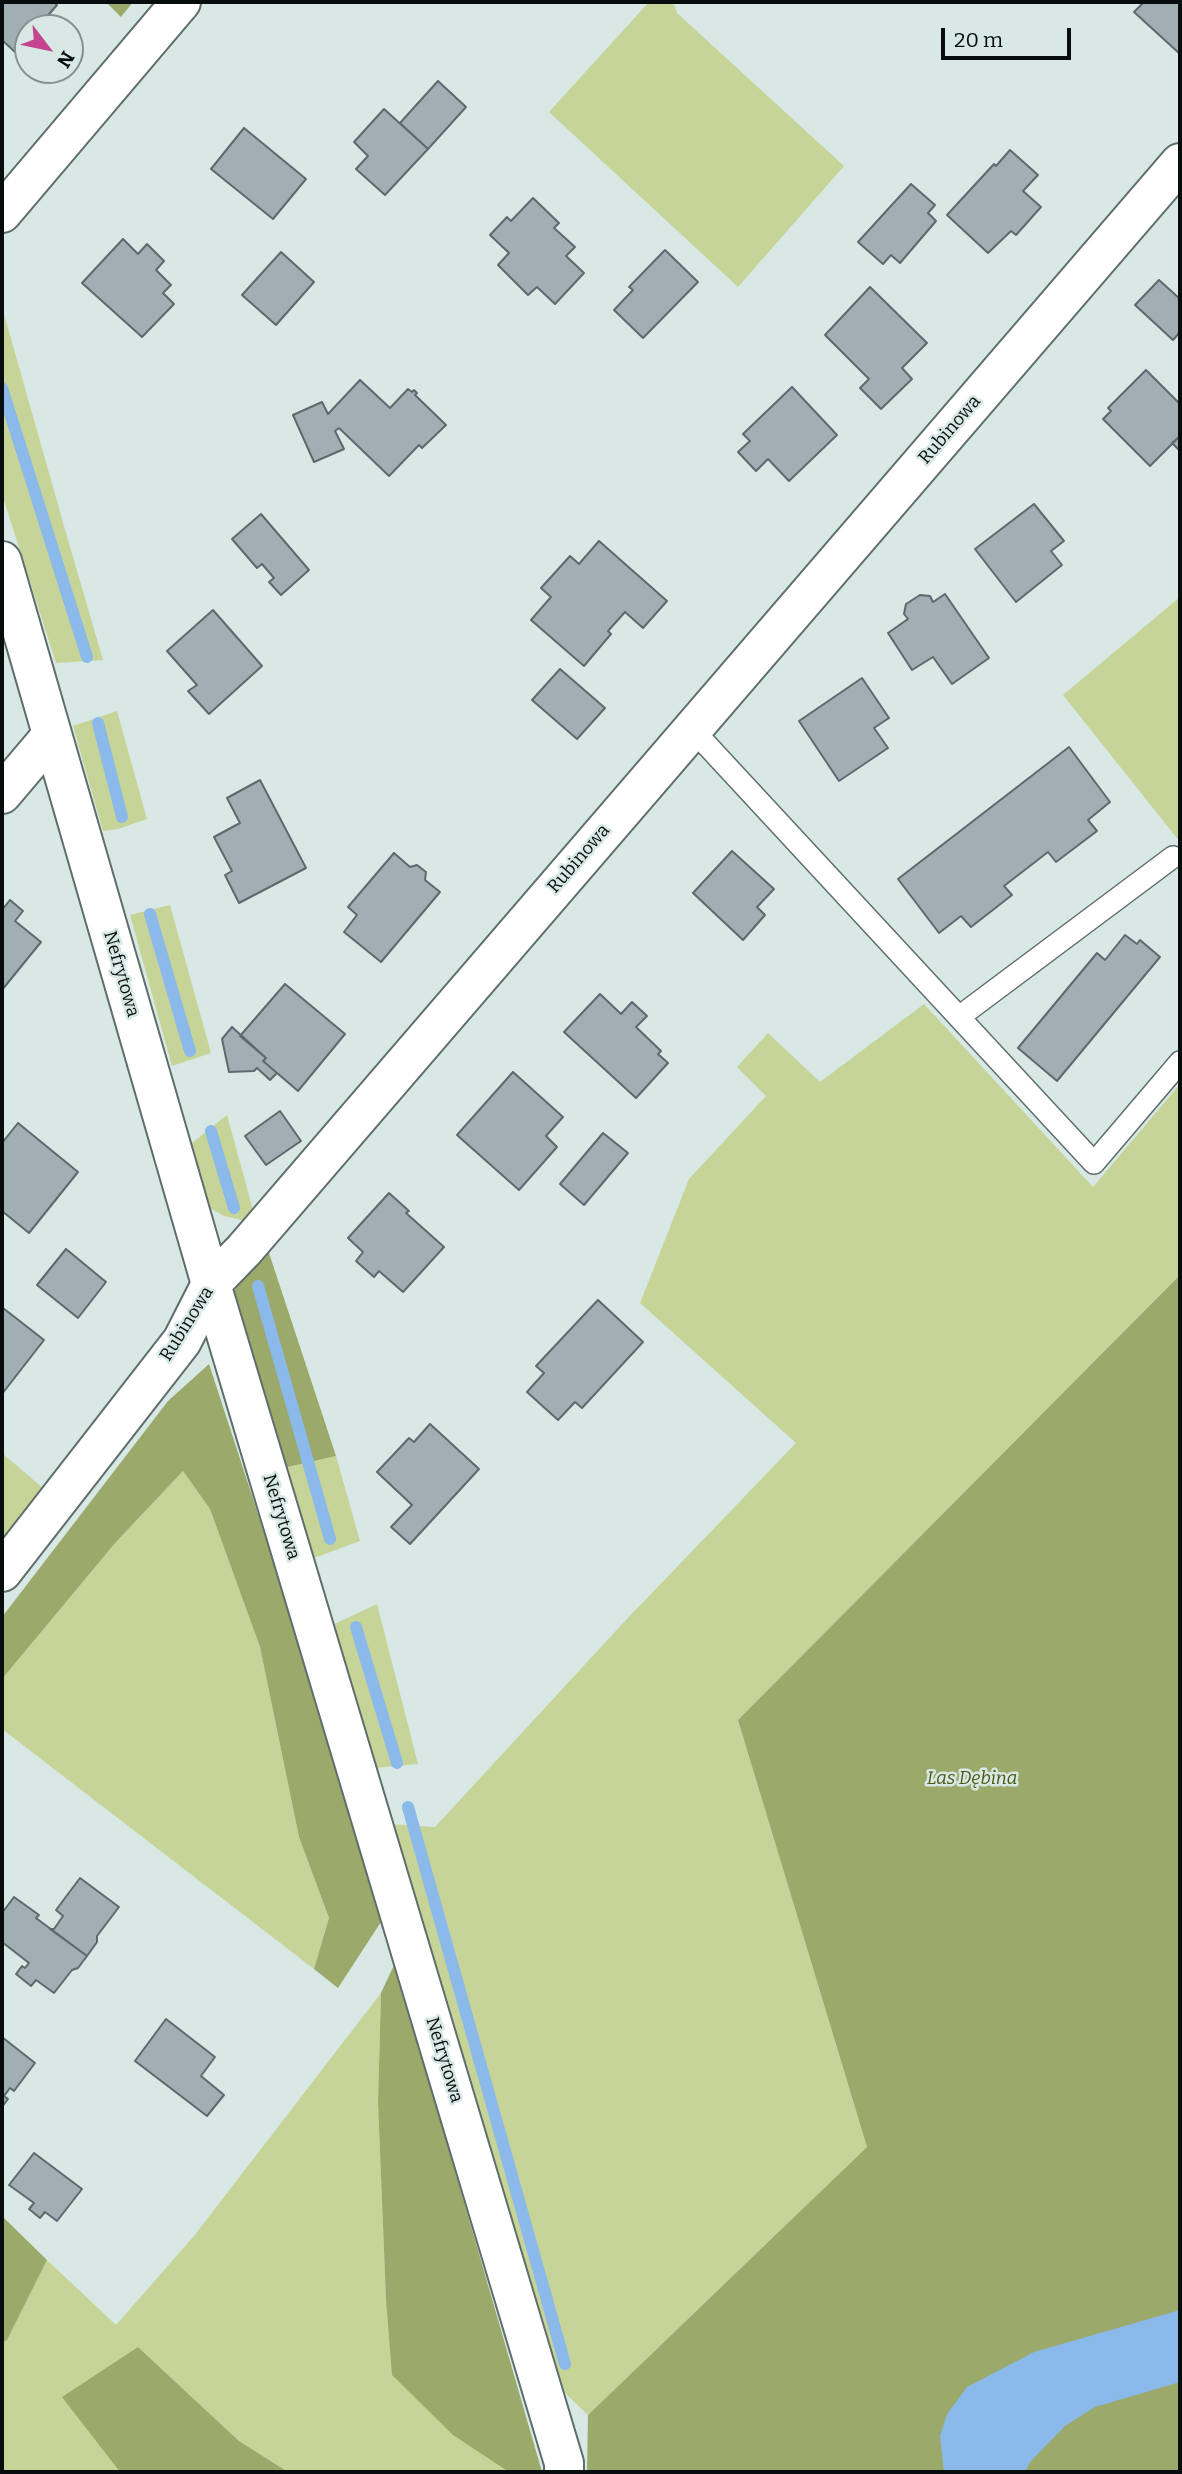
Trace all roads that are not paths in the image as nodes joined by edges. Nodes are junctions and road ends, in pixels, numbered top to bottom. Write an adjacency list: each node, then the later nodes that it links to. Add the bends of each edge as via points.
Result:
1 (181, 2): 3 (street)
2 (1180, 163): 5 (street, Rubinowa)
3 (2, 213)
4 (2, 561): 6 (street, Nefrytowa)
5 (692, 729): 9 (lane); 11 (street, Rubinowa)
6 (52, 735): 7 (street); 11 (street, Nefrytowa)
7 (2, 794)
8 (1173, 857): 9 (lane)
9 (959, 1017): 10 (lane, via 1094,1163)
10 (1180, 1062)
11 (211, 1284): 12 (street, Rubinowa, via 182,1341); 13 (street, Nefrytowa)
12 (2, 1572)
13 (564, 2472)

